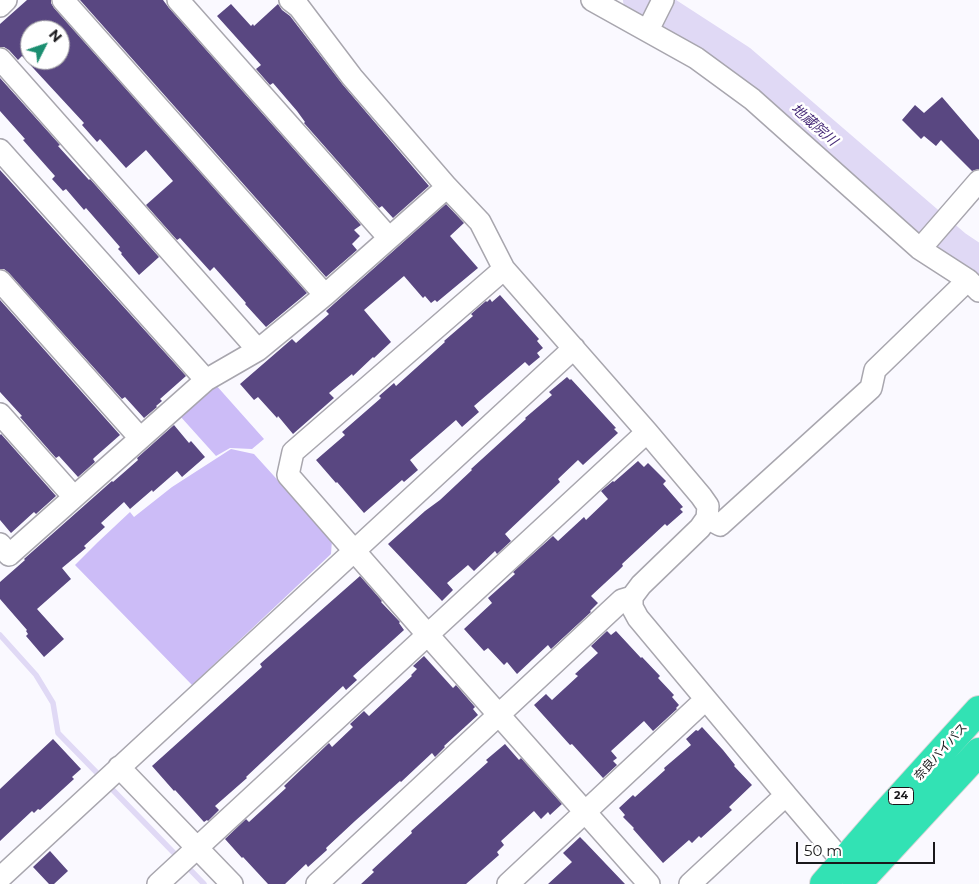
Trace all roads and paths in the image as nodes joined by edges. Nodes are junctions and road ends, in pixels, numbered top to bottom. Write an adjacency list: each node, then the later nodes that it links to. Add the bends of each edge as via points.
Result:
1 (6, 0): 7 (street)
2 (63, 0): 18 (street)
3 (178, 0): 13 (street)
4 (290, 0): 12 (street)
5 (592, 0): 8 (street)
6 (664, 0): 8 (street)
7 (0, 6)
8 (649, 28): 14 (street, via 752,99)
9 (0, 59): 20 (street)
10 (0, 150): 21 (street)
11 (979, 181): 14 (street)
12 (447, 187): 13 (street); 15 (street, via 480,222)
13 (389, 238): 18 (street)
14 (922, 246): 17 (street)
15 (504, 269): 19 (street); 28 (street, via 293,452 288,475)
16 (0, 281): 24 (street)
17 (973, 286): 26 (street, via 875,370 871,388 720,526)
18 (325, 295): 20 (street)
19 (574, 348): 23 (street); 28 (street)
20 (258, 350): 21 (street)
21 (206, 380): 24 (street)
22 (0, 414): 25 (street)
23 (647, 432): 26 (street, via 708,506); 30 (street)
24 (140, 438): 25 (street)
25 (74, 497): 27 (street, via 9,555)
26 (707, 518): 29 (street)
27 (0, 544)
28 (354, 551): 30 (street); 35 (street)
29 (632, 597): 31 (street, via 632,607 638,618); 33 (street, via 622,600)
30 (428, 634): 33 (street); 38 (street)
31 (706, 700): 36 (street); 37 (street)
32 (979, 710): 39 (highway, 奈良バイパス / 24, via 884,815)
33 (499, 715): 37 (street); 43 (street)
34 (979, 752): 39 (highway, 奈良バイパス / 24)
35 (120, 767): 38 (street); 40 (street)
36 (786, 795): 39 (street); 46 (street)
37 (586, 812): 44 (street); 45 (street)
38 (197, 848): 41 (street); 42 (street)
39 (850, 873): 47 (highway, 奈良バイパス / 24)
40 (0, 878)
41 (158, 884)
42 (232, 884)
43 (317, 884)
44 (508, 884)
45 (649, 884)
46 (690, 884)
47 (824, 884)

